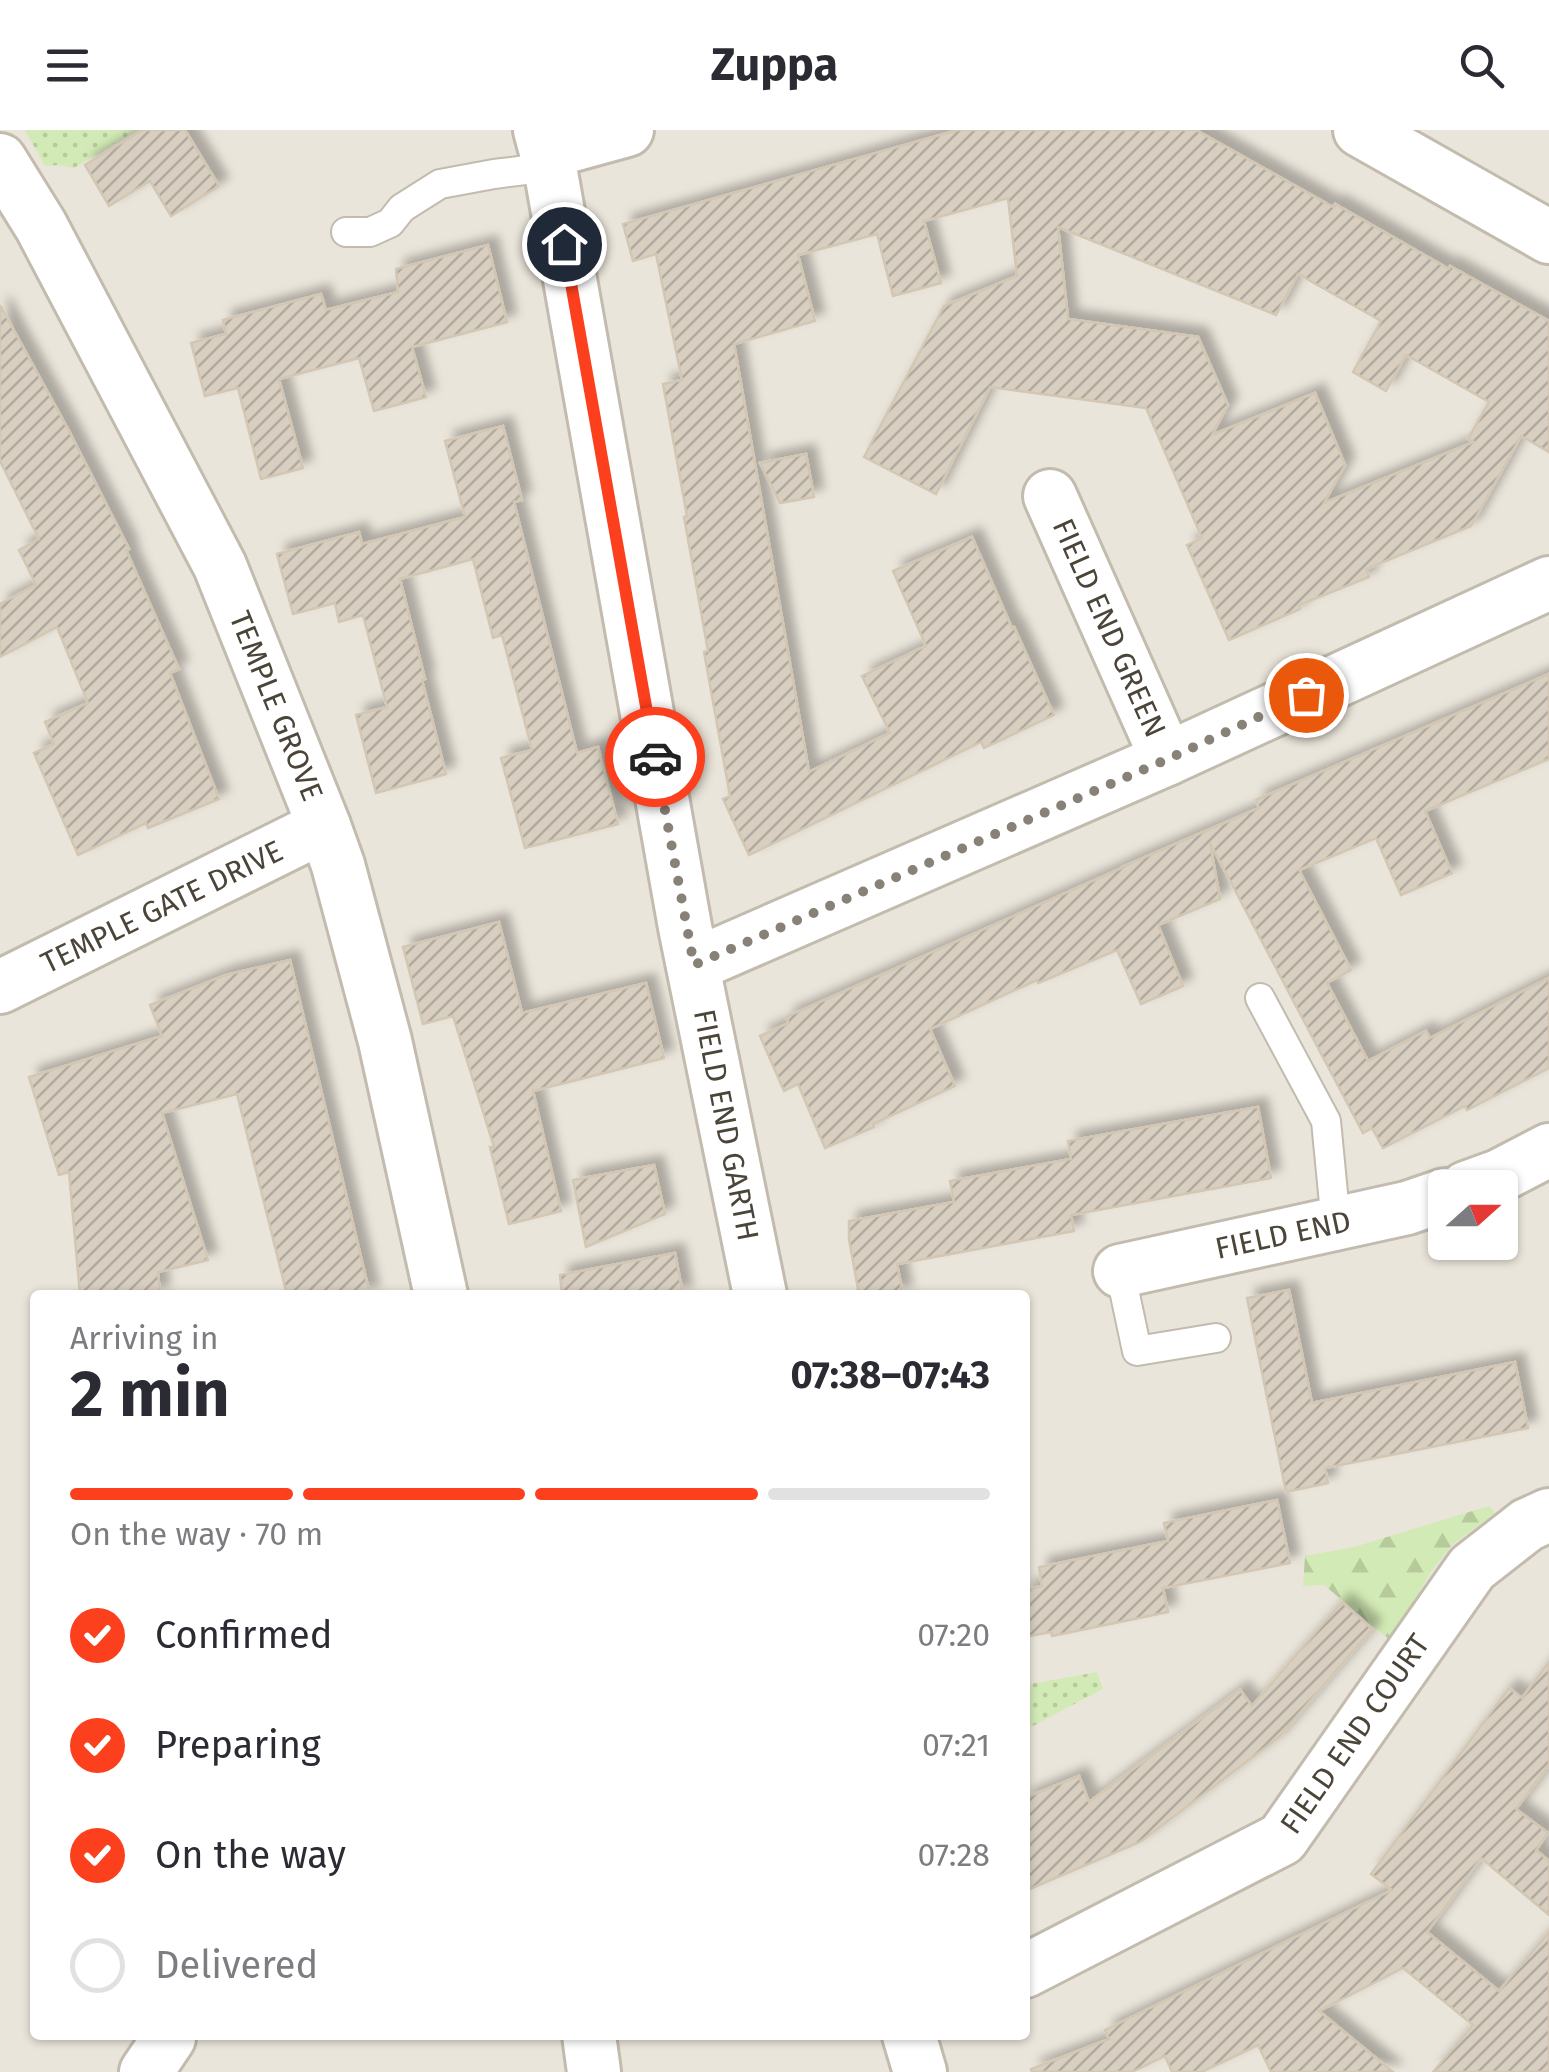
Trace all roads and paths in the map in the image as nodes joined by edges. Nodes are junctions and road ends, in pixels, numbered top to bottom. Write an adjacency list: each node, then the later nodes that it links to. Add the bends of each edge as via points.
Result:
1 (627, 130): 3 (street)
2 (1360, 130): 6 (street)
3 (546, 150): 5 (lane, via 494,174 440,184 370,232); 11 (street, FIELD END GARTH)
4 (0, 160): 10 (street, TEMPLE GROVE, via 220,566)
5 (346, 232)
6 (1549, 237)
7 (1050, 496): 9 (street, FIELD END GREEN)
8 (1549, 583): 9 (street)
9 (1168, 759): 11 (street)
10 (324, 826): 12 (street, TEMPLE GATE DRIVE); 19 (street, TEMPLE GROVE, via 385,1041)
11 (694, 965): 20 (street, FIELD END GARTH)
12 (0, 988)
13 (1260, 998): 17 (lane, via 1326,1121)
14 (1549, 1150): 15 (street)
15 (1510, 1170)
16 (1428, 1201): 17 (street, FIELD END)
17 (1336, 1224): 18 (street, FIELD END)
18 (1120, 1270): 21 (lane, via 1136,1351)
19 (440, 1290)
20 (759, 1290)
21 (1216, 1338)
22 (1549, 1515): 23 (street, FIELD END COURT, via 1472,1568 1282,1840)
23 (1030, 1968)
24 (590, 2040): 26 (street)
25 (910, 2040): 27 (street)
26 (594, 2072)
27 (920, 2072)

